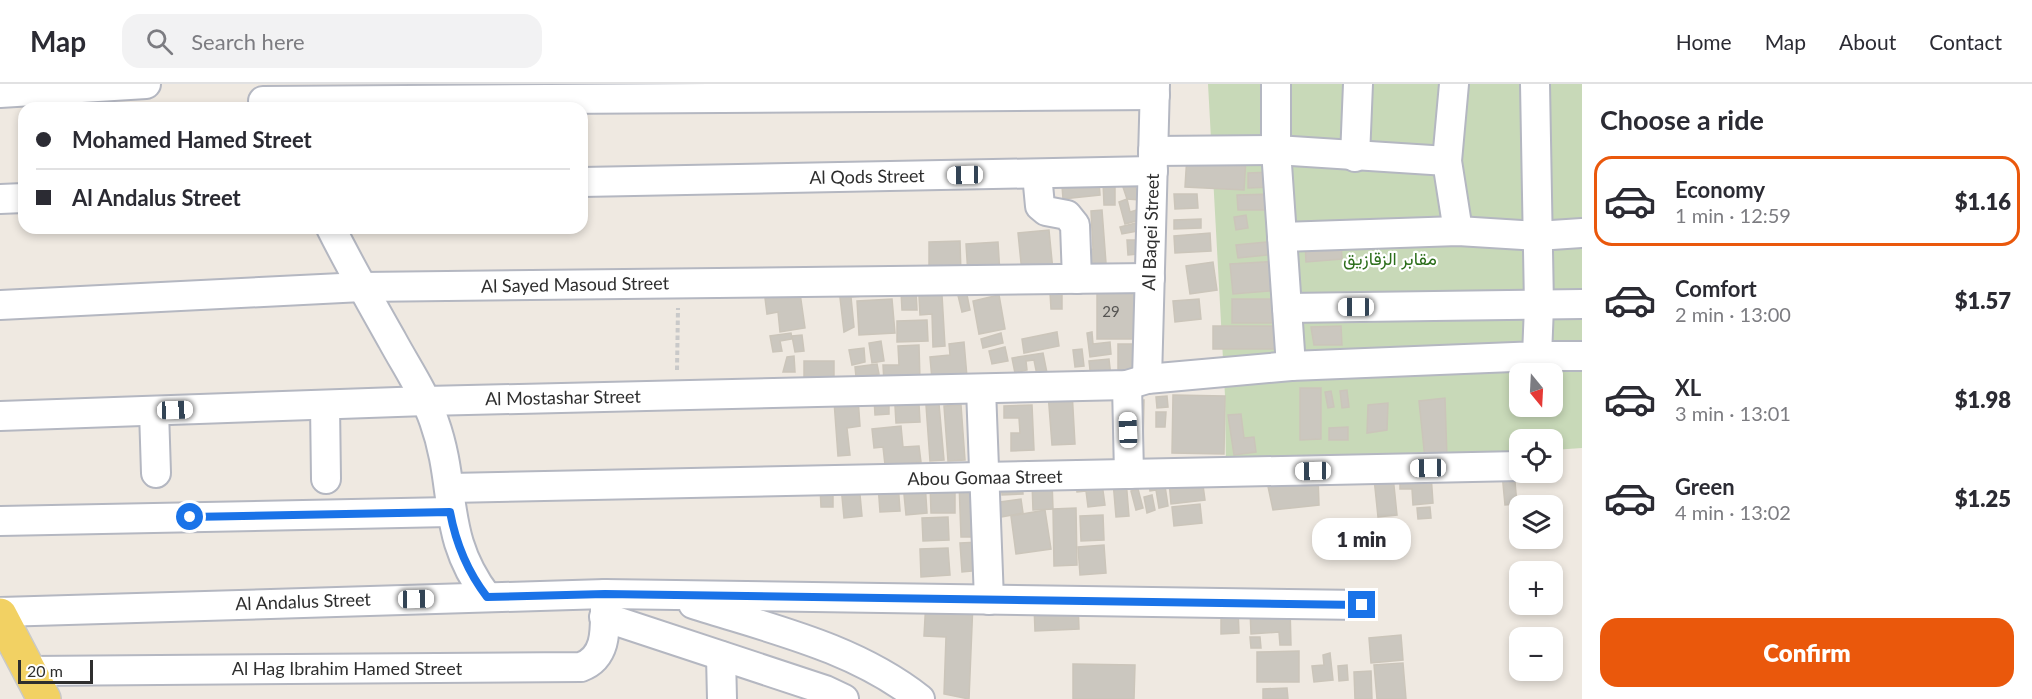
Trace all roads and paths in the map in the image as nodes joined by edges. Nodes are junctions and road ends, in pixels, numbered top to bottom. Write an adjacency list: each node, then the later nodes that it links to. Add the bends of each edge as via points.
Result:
1 (146, 84): 8 (street)
2 (1276, 84): 10 (street)
3 (1358, 84): 11 (street)
4 (1454, 84): 13 (street)
5 (1535, 84): 21 (street)
6 (1155, 89): 7 (street); 12 (street, Al Baqei Street)
7 (903, 90): 9 (street)
8 (0, 93)
9 (261, 98)
10 (1276, 150): 11 (street, Al Qods Street); 12 (street, Al Qods Street); 22 (street)
11 (1355, 157): 13 (street, Al Qods Street)
12 (1153, 161): 14 (street, Al Qods Street); 23 (street, Al Baqei Street)
13 (1447, 161): 18 (street)
14 (1037, 174): 15 (street, Al Qods Street); 24 (street, via 1042,209 1066,215 1075,225)
15 (588, 182)
16 (18, 198): 17 (street)
17 (0, 199)
18 (1458, 231): 21 (street); 22 (street)
19 (1582, 233): 21 (street)
20 (334, 234): 26 (street)
21 (1537, 236): 29 (street)
22 (1282, 237): 30 (street)
23 (1150, 278): 24 (street, Al Sayed Masoud Street); 34 (street, Al Baqei Street)
24 (1077, 279): 25 (street, Al Sayed Masoud Street)
25 (678, 284): 26 (street, Al Sayed Masoud Street); 36 (path)
26 (362, 287): 28 (street, Al Sayed Masoud Street); 37 (street)
27 (1582, 304): 29 (street)
28 (0, 305)
29 (1539, 306): 30 (street); 31 (street)
30 (1287, 308): 33 (street)
31 (1537, 356): 32 (street, Al Mostashar Street); 33 (street, Al Mostashar Street)
32 (1582, 356)
33 (1291, 366): 34 (street, Al Mostashar Street)
34 (1137, 382): 35 (street, Al Mostashar Street); 43 (street, Al Baqei Street)
35 (981, 389): 36 (street, Al Mostashar Street); 44 (street)
36 (676, 396): 37 (street, Al Mostashar Street)
37 (426, 401): 38 (street, Al Mostashar Street); 46 (street, via 441,443)
38 (325, 405): 39 (street, Al Mostashar Street); 45 (street)
39 (154, 411): 40 (street, Al Mostashar Street); 42 (street)
40 (0, 416)
41 (1509, 466): 43 (street, Abou Gomaa Street)
42 (156, 473)
43 (1129, 474): 44 (street, Abou Gomaa Street)
44 (984, 477): 46 (street, Abou Gomaa Street); 50 (street)
45 (326, 479)
46 (450, 500): 47 (street, Abou Gomaa Street); 49 (street, via 462,557)
47 (0, 521)
48 (665, 595): 50 (street, Al Andalus Street); 52 (street, Al Andalus Street); 58 (street, via 844,653 888,675)
49 (487, 597): 52 (street, Al Andalus Street); 53 (street, Al Andalus Street, via 368,588)
50 (989, 600): 51 (street, Al Andalus Street)
51 (1362, 605)
52 (604, 606): 54 (street); 55 (street, Al Hag Ibrahim Hamed Street, via 603,645 596,660 582,667)
53 (2, 623): 55 (main road)
54 (721, 656): 56 (street); 57 (street)
55 (37, 685)
56 (722, 699)
57 (844, 699)
58 (920, 699)

